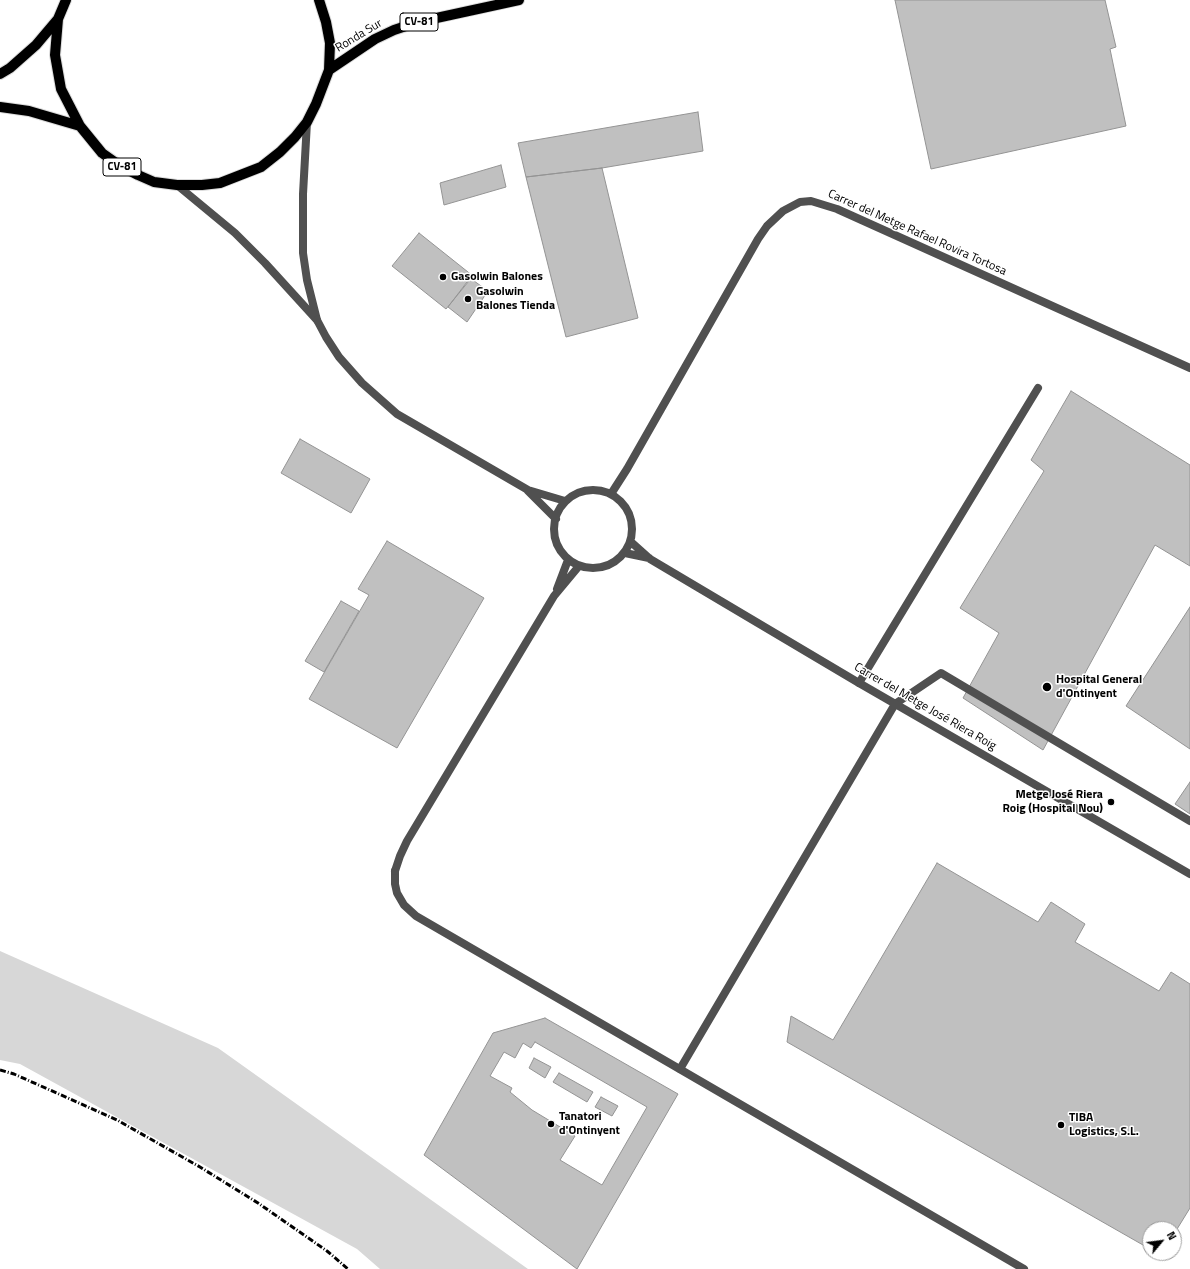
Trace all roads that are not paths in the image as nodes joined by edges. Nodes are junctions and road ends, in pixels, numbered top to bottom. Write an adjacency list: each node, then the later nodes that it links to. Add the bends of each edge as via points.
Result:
1 (319, 0): 5 (main road, CV-81, via 330,44)
2 (519, 0): 5 (main road, Ronda Sur / CV-81, via 418,22 394,30 375,39)
3 (64, 1): 4 (main road, CV-81)
4 (58, 20): 6 (main road, CV-81, via 36,45); 9 (main road, CV-81, via 55,55 61,89)
5 (330, 70): 8 (main road, CV-81)
6 (0, 74)
7 (0, 107): 9 (main road, via 29,111)
8 (307, 122): 10 (main road, CV-81, via 280,152 261,167 220,183); 11 (street, via 303,254)
9 (80, 126): 10 (main road, CV-81, via 102,153 119,165 154,182)
10 (177, 185): 11 (street, via 235,233)
11 (317, 320): 14 (street, via 339,357 362,383 397,414)
12 (1190, 368): 15 (street, Carrer del Metge Rafael Rovira Tortosa, via 837,209 811,201 800,202 783,211 758,239)
13 (1038, 388): 24 (street)
14 (528, 490): 16 (street); 17 (street)
15 (611, 494): 16 (street, via 589,490 576,493); 18 (street, via 625,505 631,516)
16 (565, 501): 17 (street)
17 (556, 519): 21 (street, via 555,538 559,550)
18 (631, 542): 19 (street); 20 (street, Carrer del Metge José Riera Roig)
19 (625, 553): 20 (street, Carrer del Metge José Riera Roig); 22 (street, via 616,562 604,568)
20 (650, 559): 24 (street, Carrer del Metge José Riera Roig)
21 (568, 560): 22 (street); 23 (street)
22 (579, 566): 23 (street)
23 (554, 596): 28 (street, via 407,841 395,871 397,893 404,905 416,916)
24 (859, 683): 25 (street, Carrer del Metge José Riera Roig)
25 (895, 704): 26 (street, via 941,673); 27 (street, Carrer del Metge José Riera Roig); 28 (street)
26 (1190, 820)
27 (1190, 874)
28 (680, 1070): 29 (street)
29 (1024, 1269)

